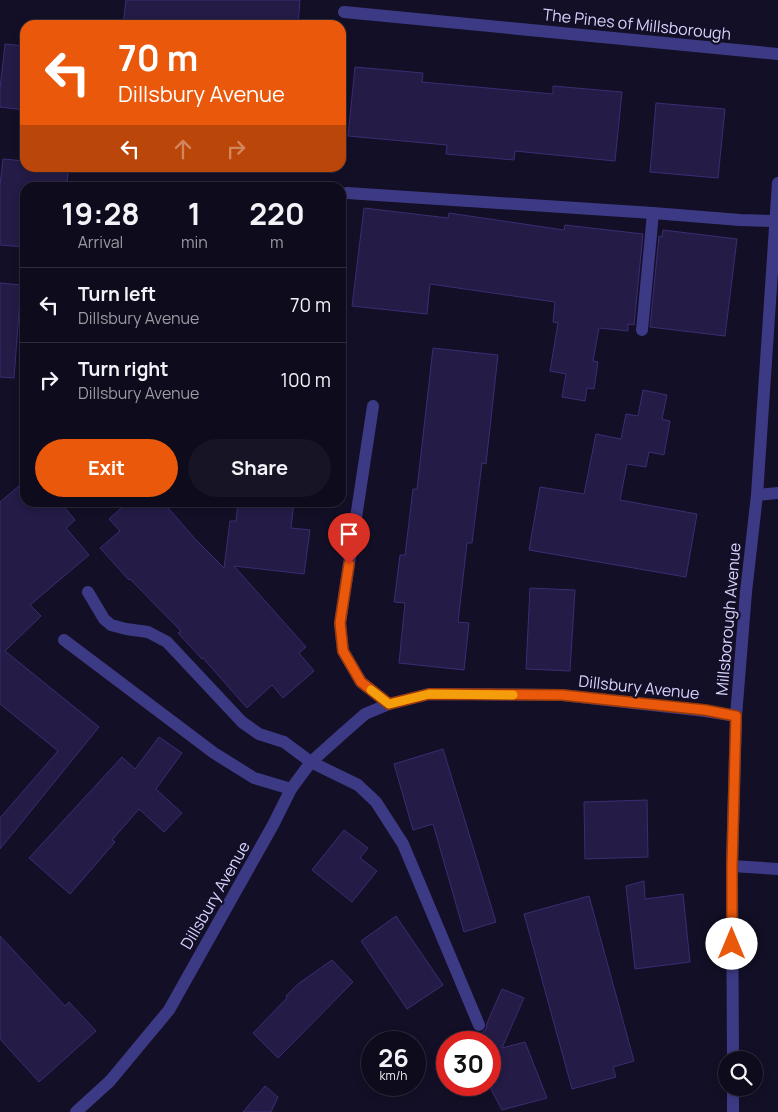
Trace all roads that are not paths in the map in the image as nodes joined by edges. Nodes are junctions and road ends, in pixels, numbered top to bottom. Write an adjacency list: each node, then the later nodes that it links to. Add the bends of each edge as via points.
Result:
1 (344, 12): 2 (street, The Pines of Millsborough)
2 (778, 54)
3 (778, 183): 6 (street, Millsborough Avenue)
4 (347, 193): 5 (street)
5 (653, 213): 6 (street); 7 (street)
6 (775, 221): 10 (street, Millsborough Avenue)
7 (642, 330)
8 (373, 406): 13 (street, via 340,623 343,651 361,682)
9 (778, 493): 10 (street)
10 (756, 495): 14 (street, Millsborough Avenue)
11 (88, 592): 15 (street, via 104,619 112,625 148,632 167,642 242,722 259,734 284,742)
12 (64, 640): 16 (street, via 214,753 254,778)
13 (389, 704): 14 (street, Dillsbury Avenue, via 429,694 562,695); 15 (street, Dillsbury Avenue, via 365,714)
14 (736, 716): 17 (street, Millsborough Avenue)
15 (311, 762): 16 (street, Dillsbury Avenue); 19 (street, via 358,785 376,802 404,844)
16 (291, 789): 22 (street, Dillsbury Avenue, via 169,1010 110,1081)
17 (732, 866): 18 (street); 20 (street, Millsborough Avenue)
18 (778, 869)
19 (479, 1025)
20 (733, 1051)
21 (733, 1096): 23 (street)
22 (76, 1112)
23 (733, 1112)

